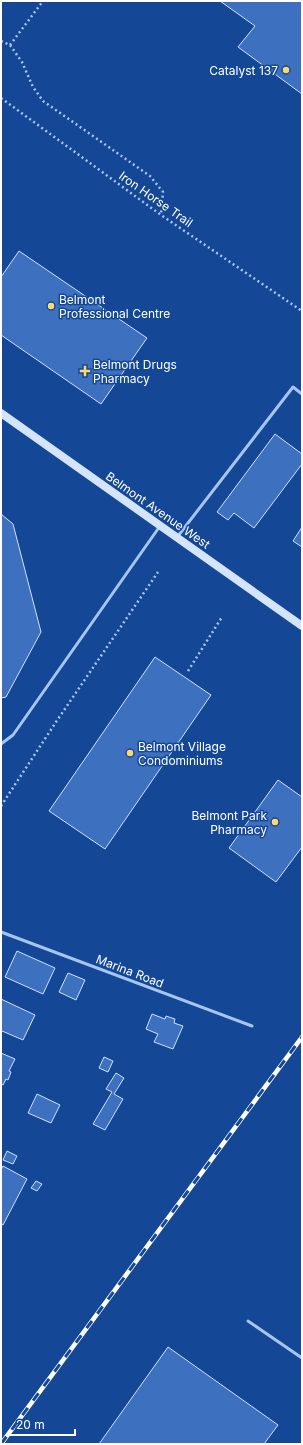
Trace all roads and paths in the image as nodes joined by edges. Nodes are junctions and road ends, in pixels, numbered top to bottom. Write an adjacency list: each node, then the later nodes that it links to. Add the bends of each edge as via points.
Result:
1 (43, 1): 3 (path)
2 (1, 42): 3 (path)
3 (10, 45): 5 (path, via 22,62 32,87 43,101 150,176 163,192)
4 (1, 98): 5 (path, Iron Horse Trail)
5 (162, 215): 6 (path, Iron Horse Trail)
6 (302, 311)
7 (302, 394): 10 (lane, via 293,387)
8 (1, 413): 9 (street, Belmont Avenue West)
9 (160, 526): 10 (street, Belmont Avenue West); 15 (lane, via 13,735)
10 (177, 538): 13 (street, Belmont Avenue West)
11 (158, 572): 16 (path)
12 (222, 617): 14 (path)
13 (302, 626)
14 (188, 671)
15 (1, 744)
16 (1, 806)
17 (1, 932): 18 (lane, Marina Road)
18 (252, 1026)
19 (248, 1321): 20 (lane)
20 (302, 1358)

